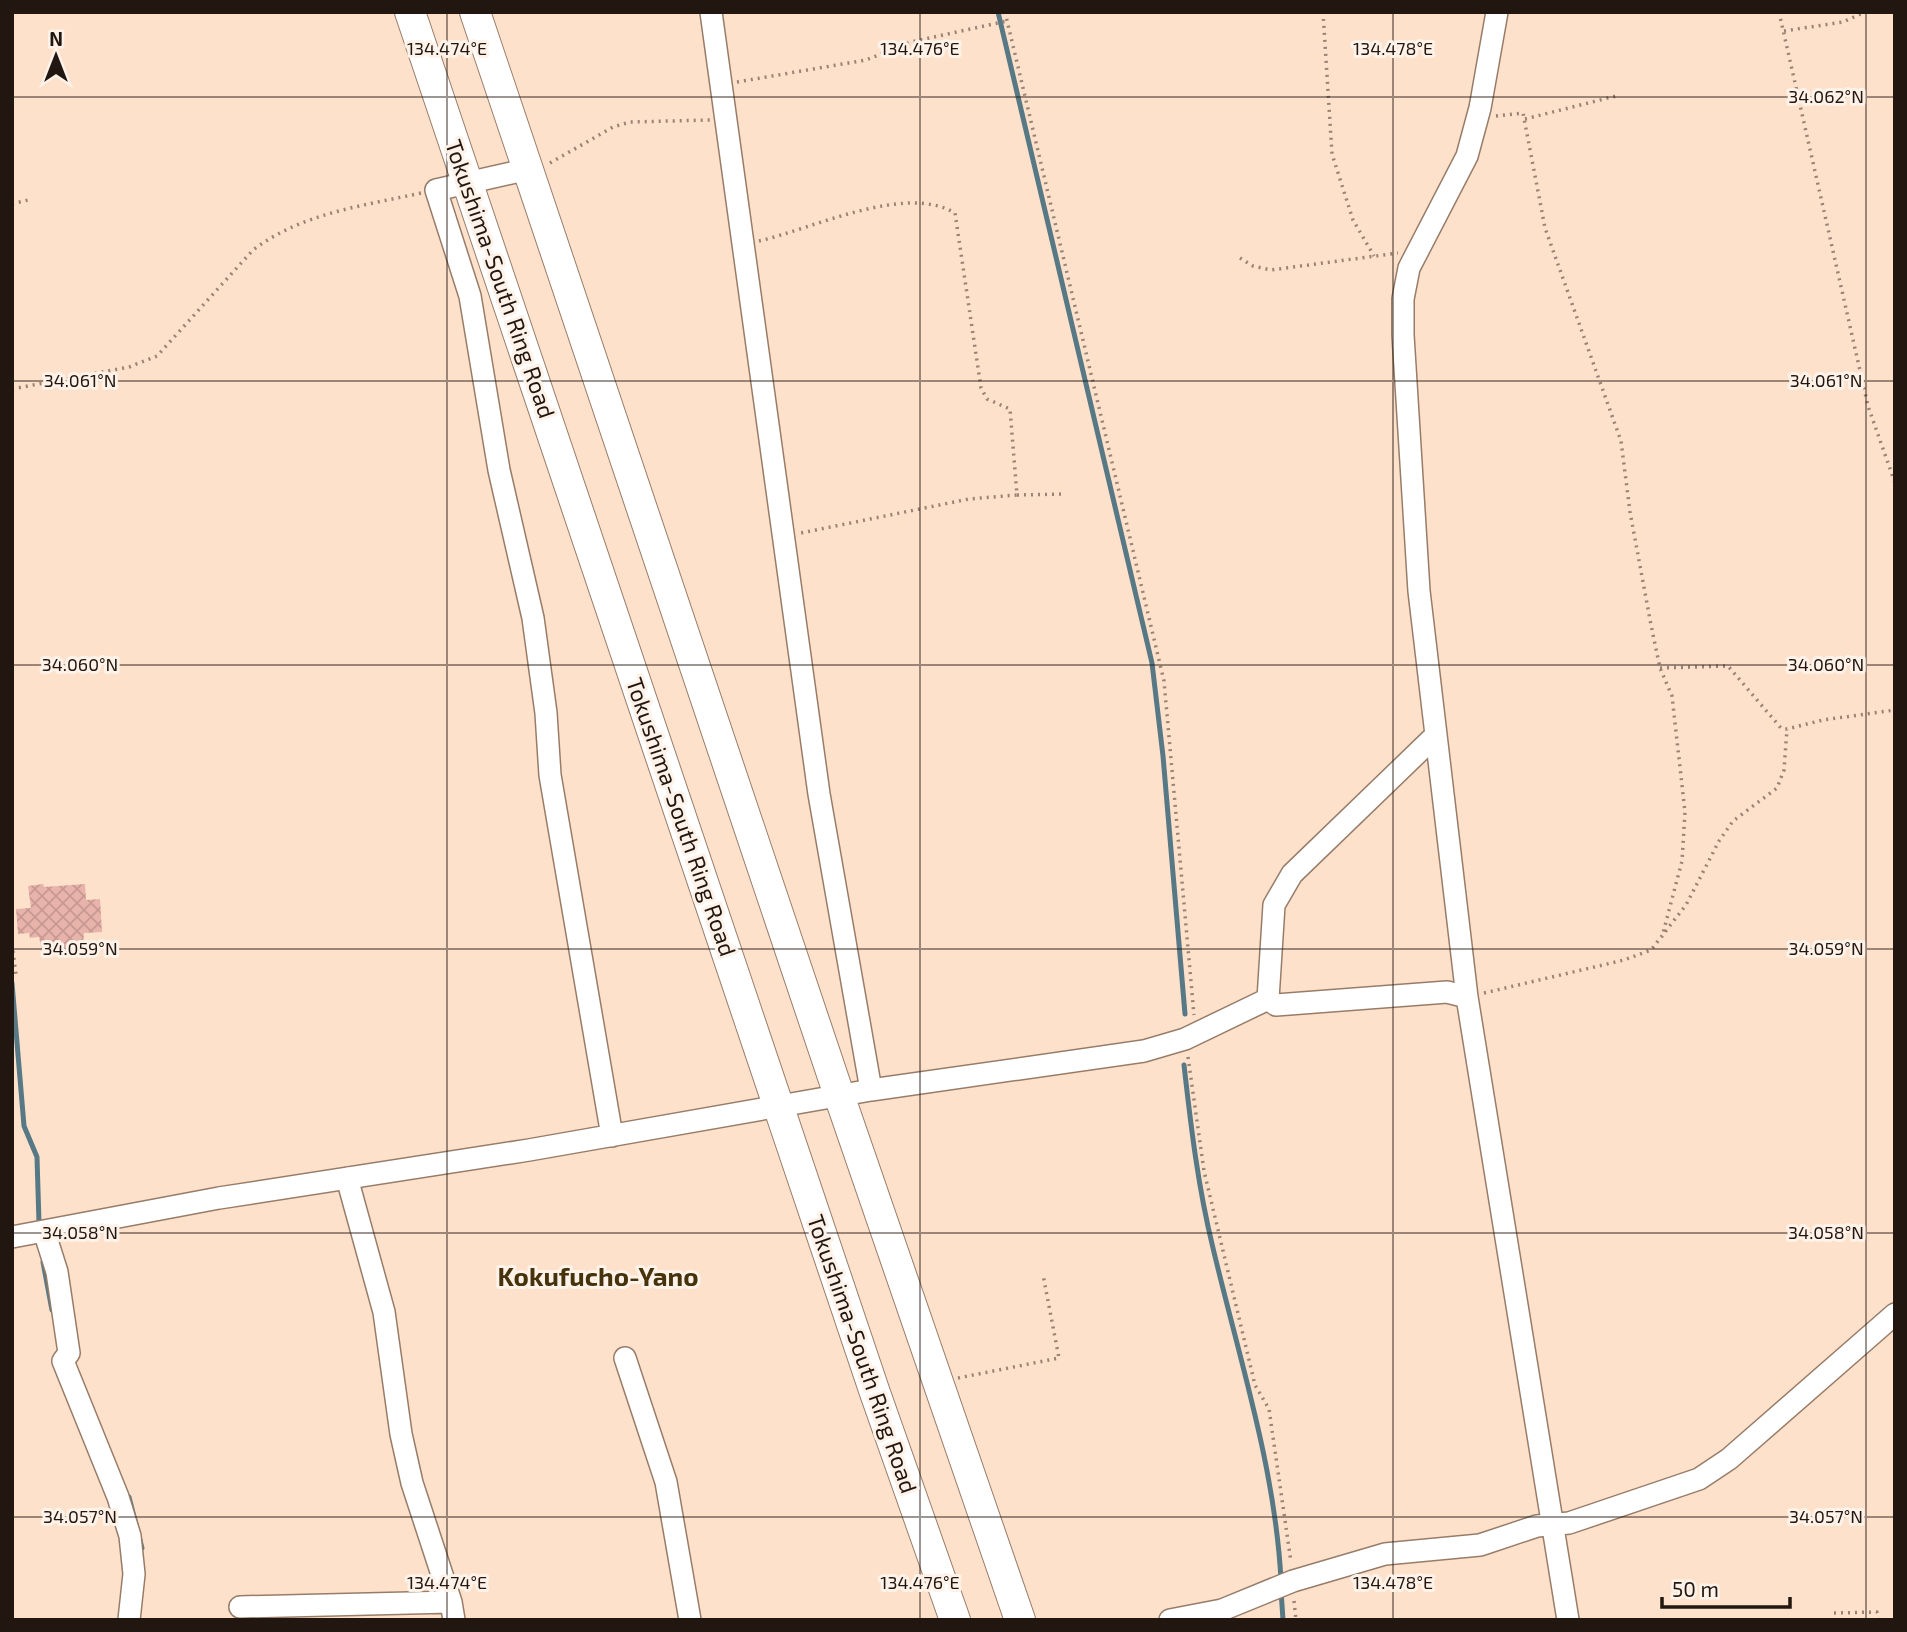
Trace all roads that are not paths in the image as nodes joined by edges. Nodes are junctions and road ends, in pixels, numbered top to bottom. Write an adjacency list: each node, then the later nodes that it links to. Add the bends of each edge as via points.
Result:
1 (410, 12): 6 (highway, Tokushima-South Ring Road)
2 (475, 12): 5 (highway)
3 (711, 12): 10 (street, via 819,794)
4 (1497, 12): 7 (street, via 1467,156 1416,252 1403,299 1417,568)
5 (529, 169): 6 (street); 11 (highway)
6 (468, 183): 12 (highway, Tokushima-South Ring Road); 13 (street, via 436,190 470,296 499,470 533,618 547,713 550,775)
7 (1436, 735): 8 (street); 9 (street, via 1292,874 1274,905)
8 (1466, 997): 9 (street, via 1447,992 1276,1005); 19 (street)
9 (1268, 999): 10 (street, via 1191,1037 1144,1051)
10 (871, 1090): 11 (street)
11 (839, 1095): 12 (street); 25 (highway)
12 (778, 1105): 13 (street); 24 (highway, Tokushima-South Ring Road)
13 (612, 1136): 14 (street)
14 (347, 1178): 15 (street); 21 (street, via 384,1311 412,1483)
15 (44, 1231): 16 (street); 22 (street, via 57,1272 66,1357 130,1536 134,1574)
16 (12, 1237)
17 (1895, 1314): 19 (street, via 1730,1459 1699,1479)
18 (625, 1358): 23 (street, via 666,1482)
19 (1555, 1525): 26 (street, via 1537,1526 1480,1545 1385,1554 1284,1585 1223,1610); 27 (street)
20 (240, 1607): 21 (street)
21 (453, 1611)
22 (129, 1620)
23 (690, 1620)
24 (955, 1620)
25 (1020, 1620)
26 (1170, 1620)
27 (1568, 1620)

